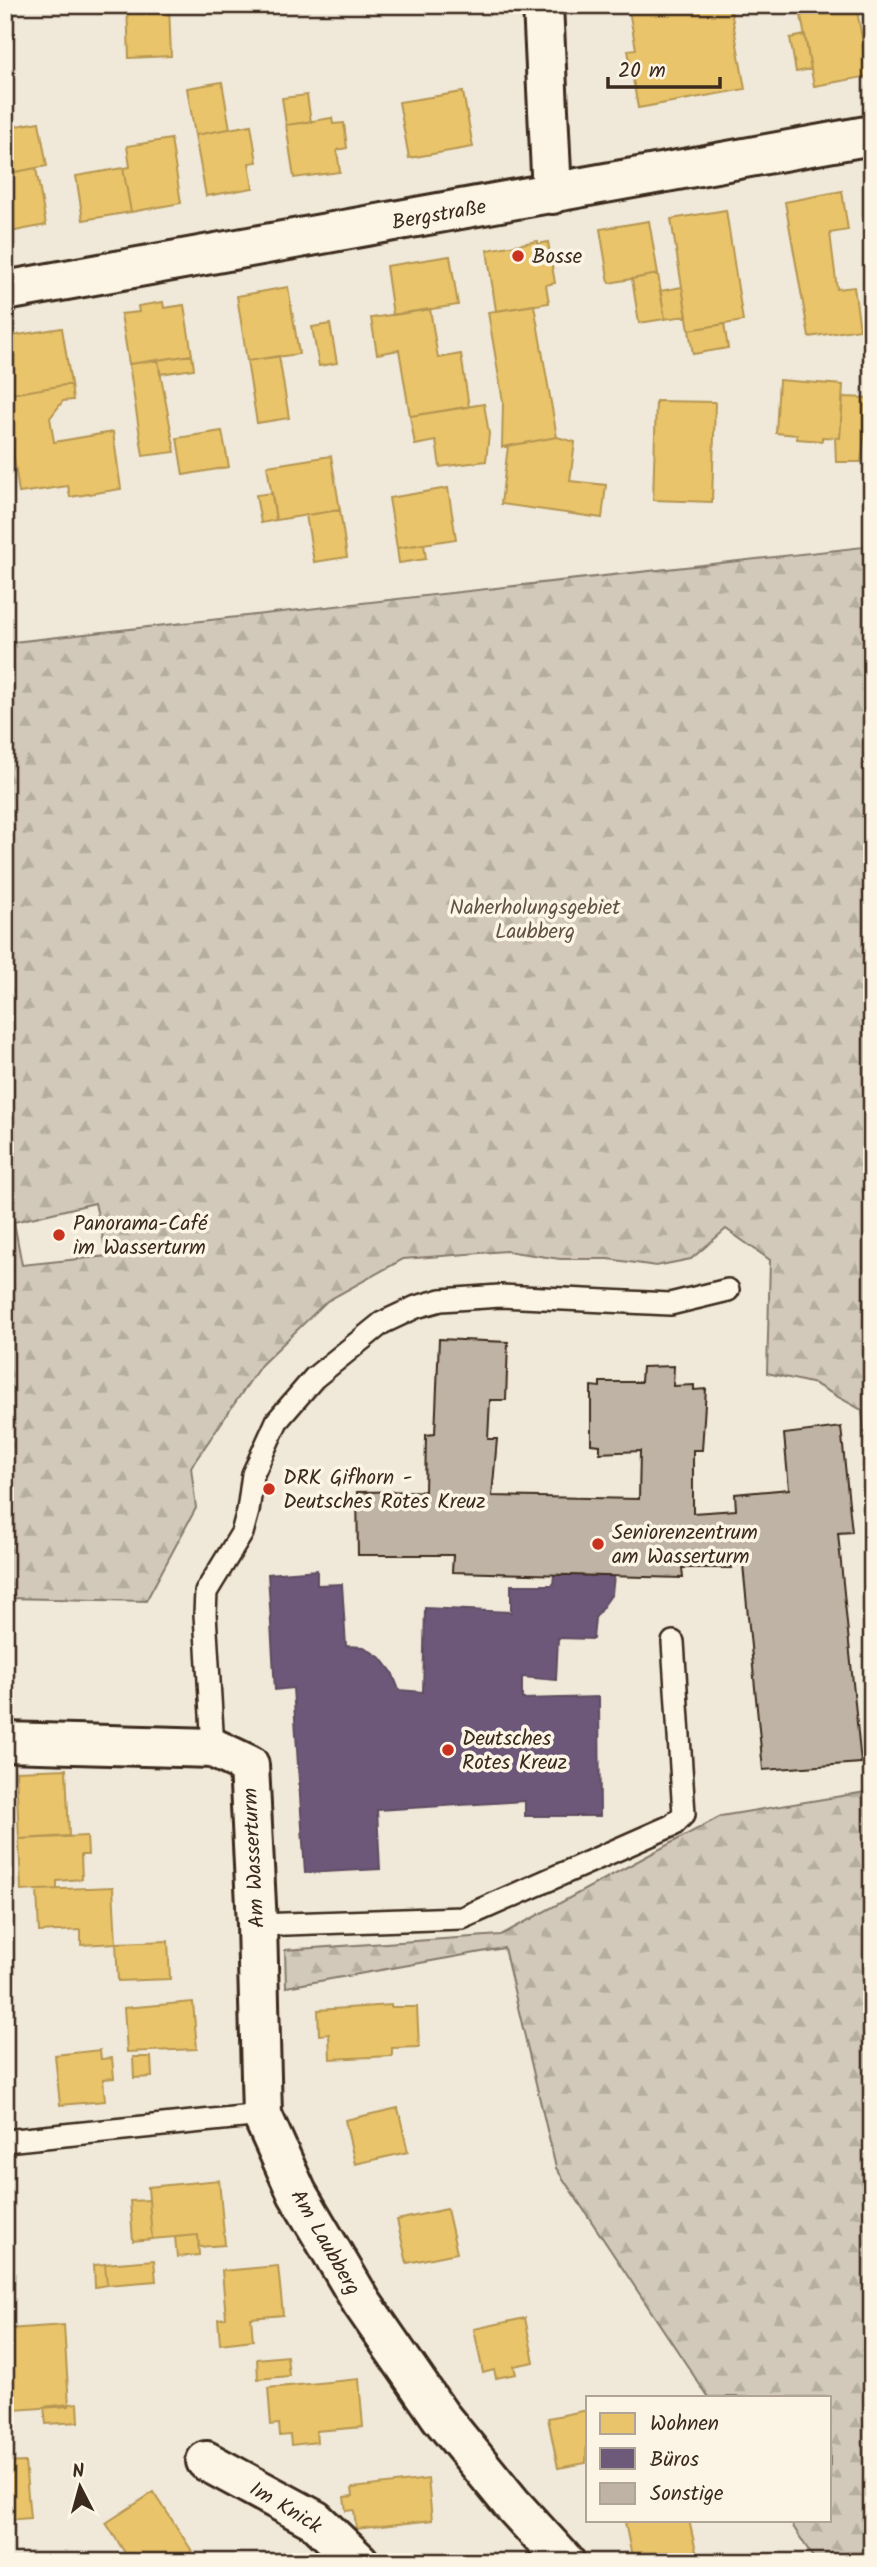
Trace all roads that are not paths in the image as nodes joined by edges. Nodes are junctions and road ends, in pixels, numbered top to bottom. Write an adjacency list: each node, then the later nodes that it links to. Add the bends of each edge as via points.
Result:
1 (543, 5): 3 (street)
2 (872, 135): 3 (street, Bergstraße)
3 (552, 194): 4 (street, Bergstraße)
4 (5, 291)
5 (728, 1290): 8 (lane, via 670,1304 500,1296 441,1300 382,1323 314,1378 277,1421 253,1474 242,1533 206,1592)
6 (673, 1643): 9 (lane, via 684,1814 673,1825 462,1918)
7 (5, 1742): 8 (street, Am Wasserturm)
8 (213, 1748): 9 (street, Am Wasserturm, via 249,1765)
9 (257, 1925): 10 (street, Am Wasserturm)
10 (262, 2115): 11 (lane); 14 (street, Am Laubberg, via 297,2193 362,2303 440,2416)
11 (5, 2141)
12 (206, 2461): 13 (street, Im Knick, via 315,2520)
13 (359, 2562)
14 (565, 2562)

